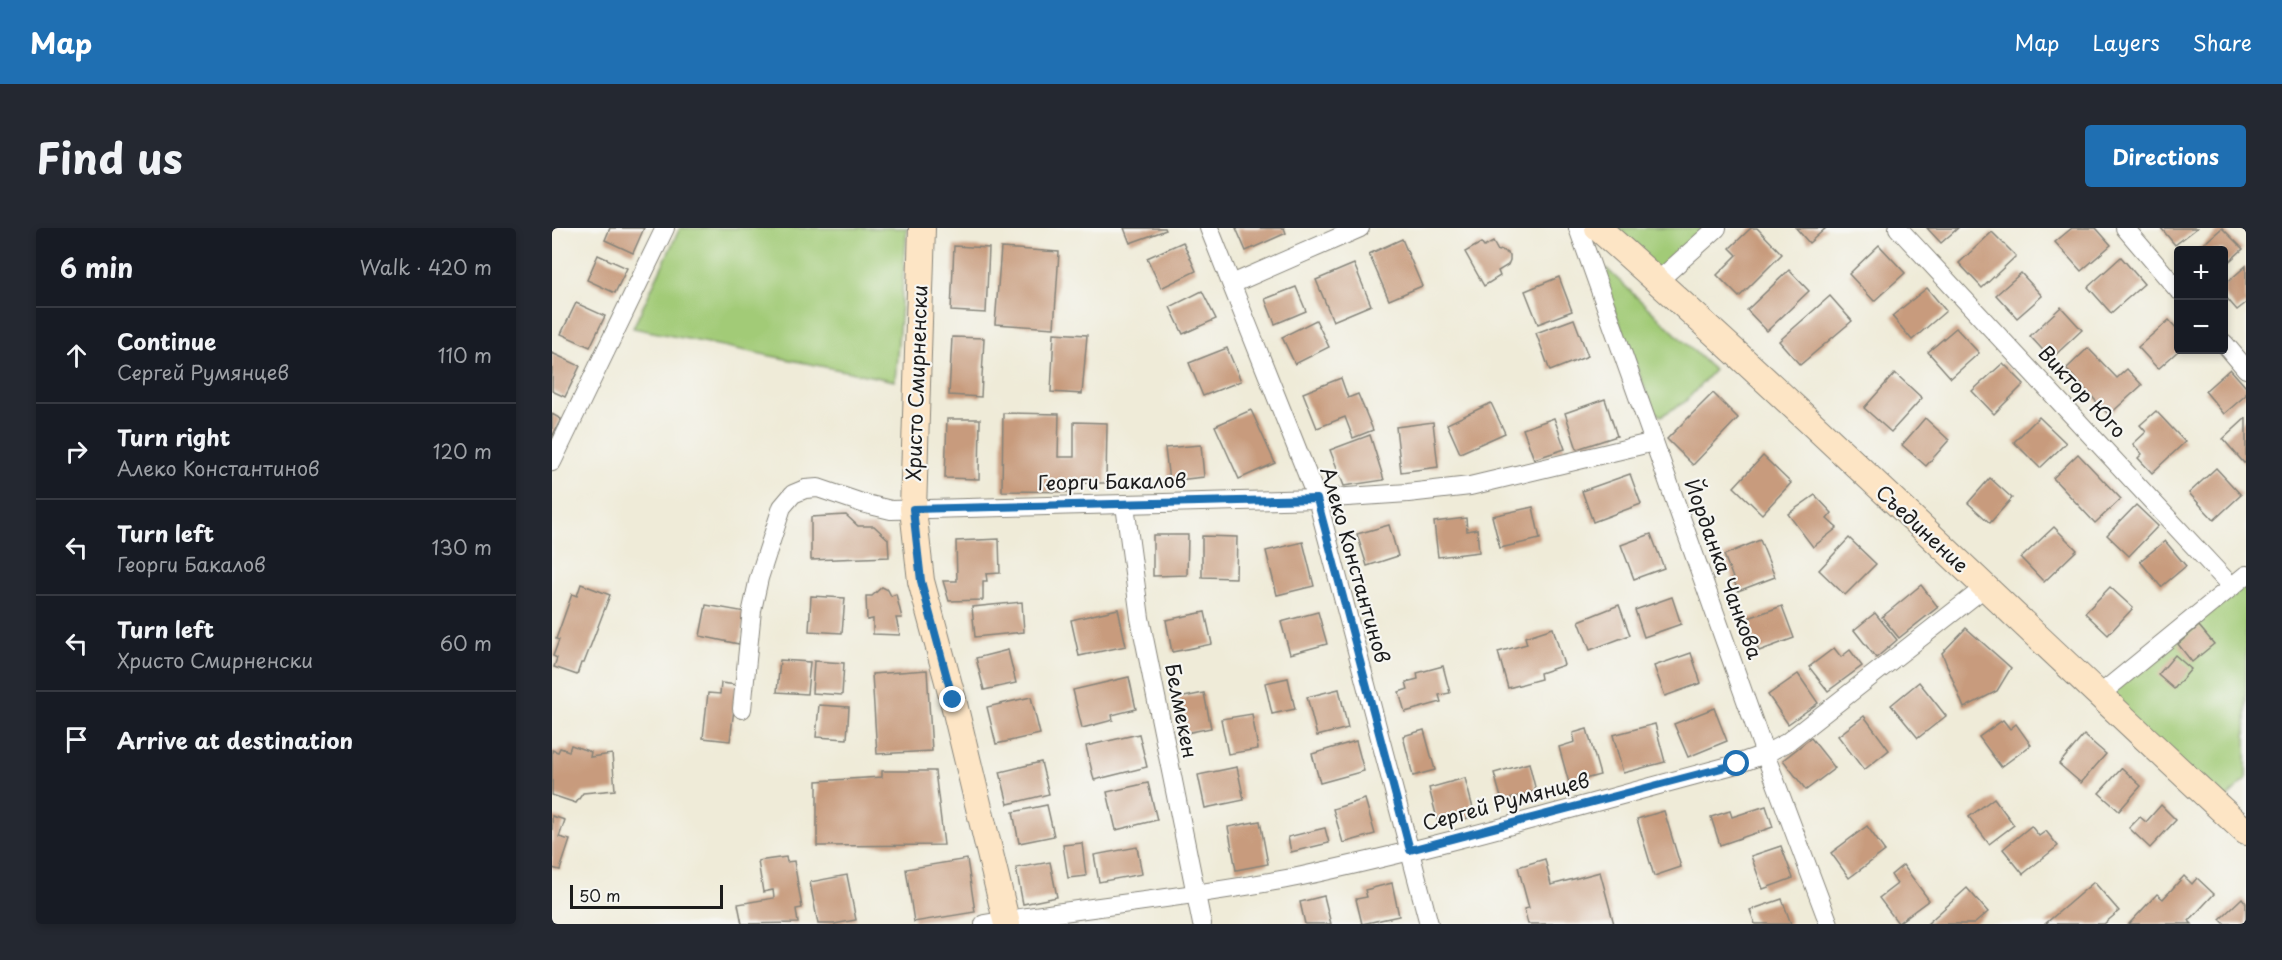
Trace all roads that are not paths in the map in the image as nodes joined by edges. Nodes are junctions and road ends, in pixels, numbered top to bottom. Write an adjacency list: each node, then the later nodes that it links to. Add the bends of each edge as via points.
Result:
1 (665, 228): 16 (street)
2 (922, 228): 19 (street, Христо Смирненски)
3 (1209, 228): 11 (street, Алеко Константинов)
4 (1360, 228): 11 (street)
5 (1578, 228): 15 (street, Йорданка Чанкова)
6 (1598, 228): 10 (street, Съединение)
7 (1717, 228): 10 (street)
8 (1898, 228): 20 (street, Виктор Юго)
9 (2126, 228): 12 (street)
10 (1658, 281): 21 (street, Съединение)
11 (1232, 284): 17 (street, Алеко Константинов)
12 (2174, 285)
13 (2228, 349): 14 (street)
14 (2246, 369)
15 (1654, 442): 17 (street, Георги Бакалов, via 1470,486); 24 (street, Йорданка Чанкова)
16 (552, 462)
17 (1317, 499): 18 (street, Георги Бакалов); 26 (street, Алеко Константинов)
18 (1125, 505): 19 (street, Георги Бакалов); 27 (street, Белмекен, via 1140,618)
19 (913, 509): 23 (street, Георги Бакалов, via 891,510 818,488 793,494 782,507 759,578); 28 (street, Христо Смирненски, via 921,581 953,700)
20 (2239, 581): 22 (street)
21 (1984, 588): 22 (street, Съединение); 24 (street, Сергей Румянцев, via 1786,743)
22 (2098, 696): 25 (street, Съединение)
23 (742, 709)
24 (1765, 754): 26 (street, Сергей Румянцев); 29 (street, Йорданка Чанкова)
25 (2246, 832)
26 (1410, 850): 27 (street, Сергей Румянцев, via 1303,876); 31 (street, Алеко Константинов)
27 (1196, 895): 28 (street, Сергей Румянцев); 30 (street, Белмекен)
28 (999, 923)
29 (1829, 923)
30 (1202, 924)
31 (1429, 924)

